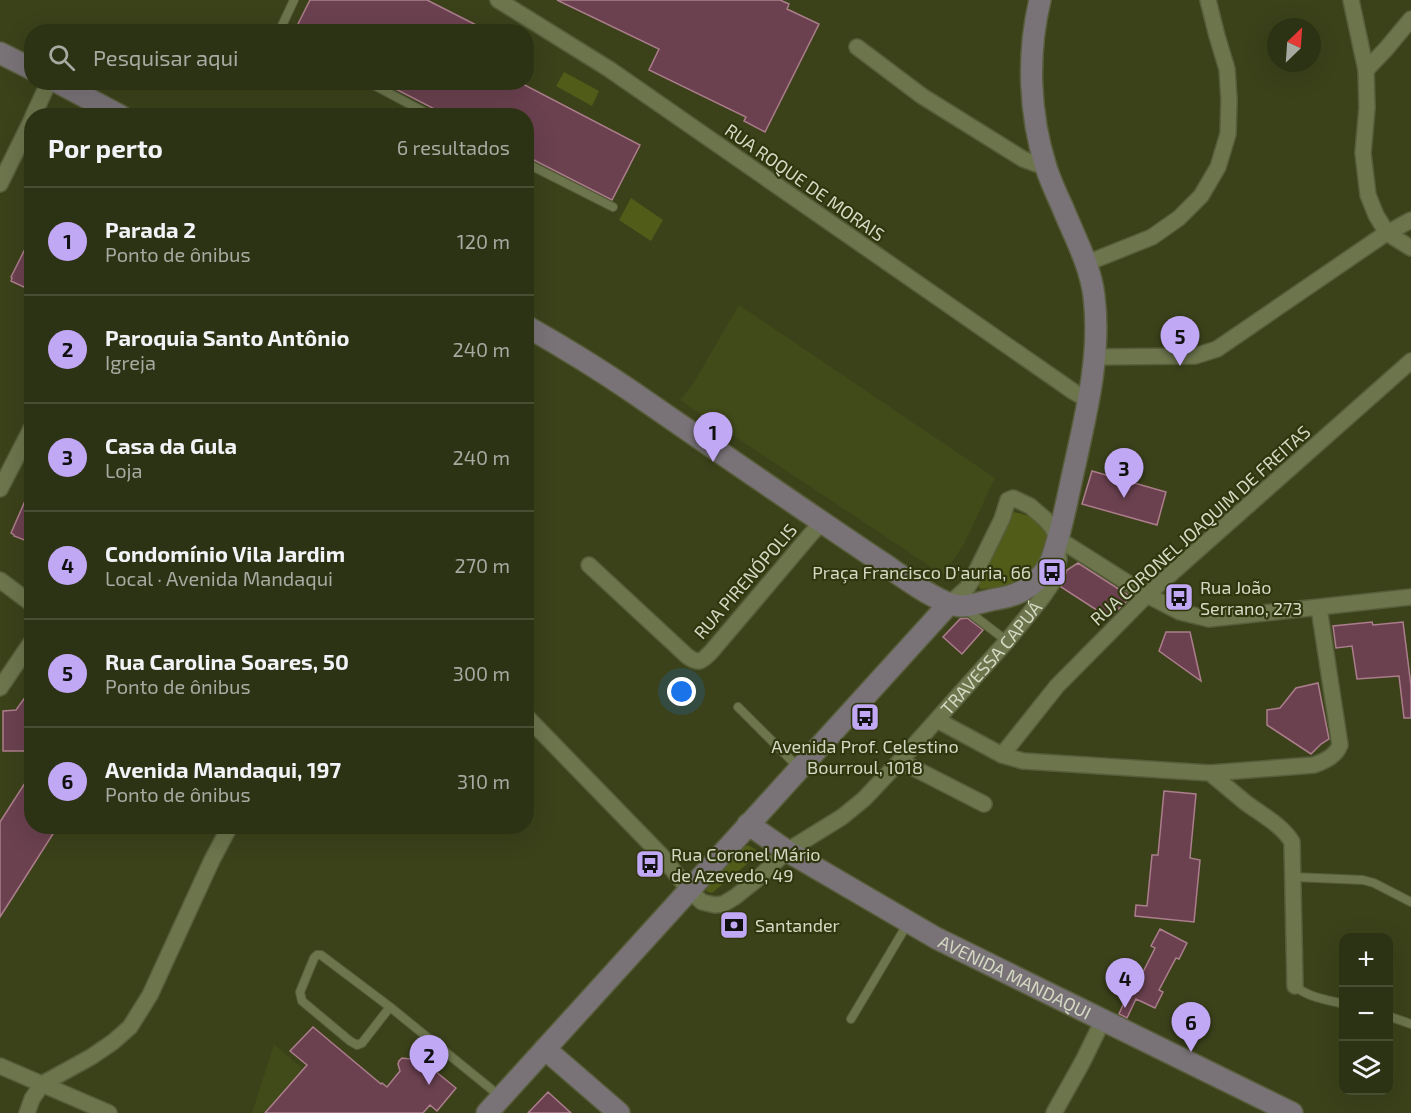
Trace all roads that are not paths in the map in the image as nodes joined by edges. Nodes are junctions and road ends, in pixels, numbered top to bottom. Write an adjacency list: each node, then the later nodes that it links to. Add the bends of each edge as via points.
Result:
1 (294, 0): 7 (lane)
2 (499, 0): 30 (street, RUA ROQUE DE MORAIS, via 609,69)
3 (1040, 0): 20 (main road, via 1034,22 1031,69 1038,135)
4 (1209, 0): 26 (street, via 1227,69 1229,100 1228,134 1218,167 1200,196 1179,218 1152,237)
5 (1351, 0): 11 (street)
6 (1411, 19): 11 (street)
7 (283, 24)
8 (857, 47): 20 (street, via 922,96 1023,159)
9 (0, 53): 10 (main road)
10 (24, 65)
11 (1366, 70): 24 (street, via 1363,167 1368,195)
12 (46, 90): 15 (street)
13 (72, 90): 16 (main road)
14 (383, 90): 17 (lane)
15 (37, 108)
16 (106, 108)
17 (417, 108)
18 (24, 134): 21 (street)
19 (534, 167): 22 (lane)
20 (1047, 168): 26 (main road)
21 (0, 184)
22 (613, 207)
23 (1411, 220): 24 (street)
24 (1387, 233): 25 (street); 28 (street, via 1217,349 1195,356)
25 (1411, 248)
26 (1087, 263): 28 (main road, via 1094,295)
27 (534, 331): 33 (main road, via 634,393)
28 (1094, 357): 30 (main road)
29 (1411, 361): 37 (street, RUA CORONEL JOAQUIM DE FREITAS)
30 (1088, 400): 34 (main road)
31 (24, 442): 32 (street)
32 (0, 489)
33 (822, 523): 35 (street, RUA PIRENÓPOLIS, via 711,652 697,661); 40 (main road)
34 (1057, 538): 37 (street); 40 (main road, TRAVESSA CAPUÁ, via 1049,563 1023,591); 40 (street, via 1045,519 1030,506 1011,498); 42 (street, TRAVESSA CAPUÁ, via 1059,559 1053,582)
35 (589, 565)
36 (0, 580): 39 (street)
37 (1147, 594): 41 (street, via 1180,612 1209,619); 48 (street, RUA CORONEL JOAQUIM DE FREITAS, via 1057,686)
38 (1411, 597): 41 (street)
39 (24, 598)
40 (956, 605): 42 (lane); 50 (main road)
41 (1319, 608): 51 (street, via 1338,750 1314,765)
42 (1007, 641): 46 (street, TRAVESSA CAPUÁ)
43 (24, 653): 44 (street)
44 (0, 688)
45 (738, 707): 50 (lane)
46 (937, 720): 48 (street); 49 (street, TRAVESSA CAPUÁ)
47 (534, 724): 57 (street, via 660,854)
48 (1002, 755): 51 (street, via 1023,761)
49 (900, 761): 52 (street); 55 (street, TRAVESSA CAPUÁ, via 842,817)
50 (799, 768): 53 (main road)
51 (1210, 773): 56 (street, via 1290,837)
52 (984, 804)
53 (748, 824): 55 (main road, AVENIDA MANDAQUI); 57 (main road)
54 (226, 834): 69 (street, via 150,996 130,1027 91,1057)
55 (787, 851): 57 (street, TRAVESSA CAPUÁ, via 723,904 702,902); 59 (main road, AVENIDA MANDAQUI)
56 (1294, 877): 58 (lane, via 1363,880); 60 (street)
57 (688, 890): 67 (main road)
58 (1411, 902)
59 (909, 922): 64 (lane); 65 (main road, AVENIDA MANDAQUI)
60 (1295, 986): 61 (lane)
61 (1339, 1003)
62 (390, 1007): 62 (lane, via 357,1045 303,1001 300,992 317,955); 70 (lane)
63 (1393, 1017): 66 (lane)
64 (850, 1019)
65 (1103, 1020): 75 (street); 76 (main road, AVENIDA MANDAQUI)
66 (1411, 1024)
67 (545, 1049): 70 (main road); 74 (main road)
68 (0, 1066): 69 (street)
69 (42, 1084): 71 (street); 72 (street)
70 (501, 1097): 73 (main road)
71 (27, 1113)
72 (109, 1113)
73 (487, 1113)
74 (618, 1113)
75 (1054, 1113)
76 (1292, 1113)

